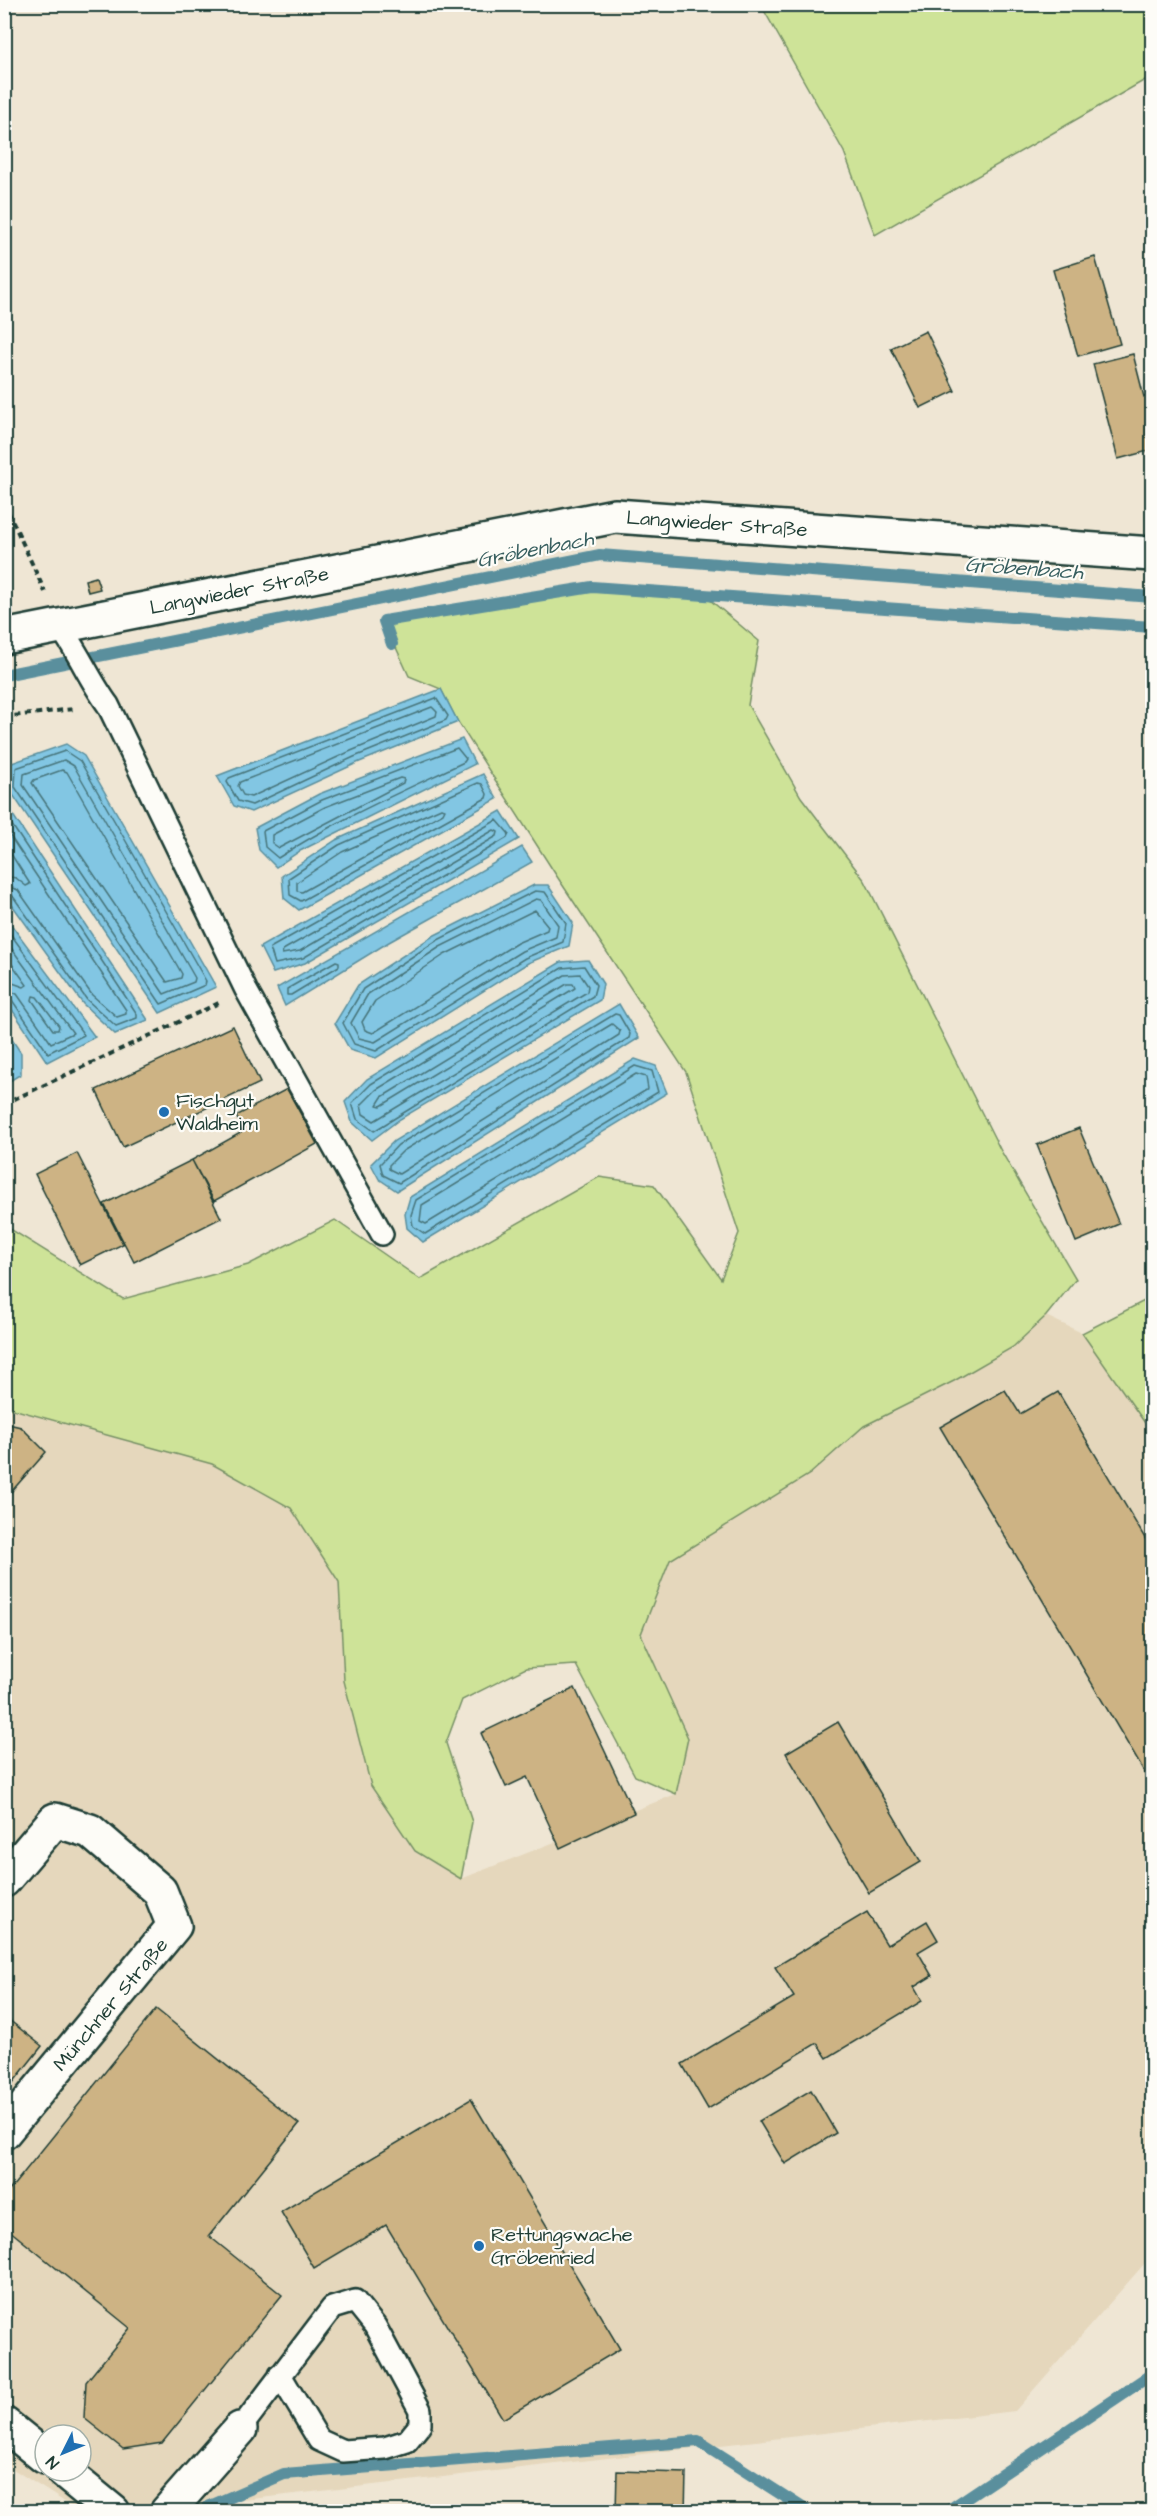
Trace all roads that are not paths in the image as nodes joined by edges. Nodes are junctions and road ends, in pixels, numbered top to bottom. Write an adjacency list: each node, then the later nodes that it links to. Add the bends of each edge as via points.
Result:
1 (1152, 554): 2 (street, Langwieder Straße, via 615,516)
2 (67, 636): 3 (street, Langwieder Straße); 4 (lane, via 101,696 246,990)
3 (4, 637)
4 (382, 1234)
5 (4, 1880): 6 (street, Münchner Straße, via 55,1820 90,1832 160,1891 174,1926)
6 (4, 2132)
7 (280, 2374): 7 (lane, via 332,2308 355,2301 375,2326 420,2410 420,2426 407,2441 385,2448 343,2451 319,2440); 9 (lane)
8 (4, 2424): 10 (street)
9 (240, 2429): 13 (street)
10 (33, 2447)
11 (78, 2483): 12 (street)
12 (113, 2511)
13 (167, 2511)

